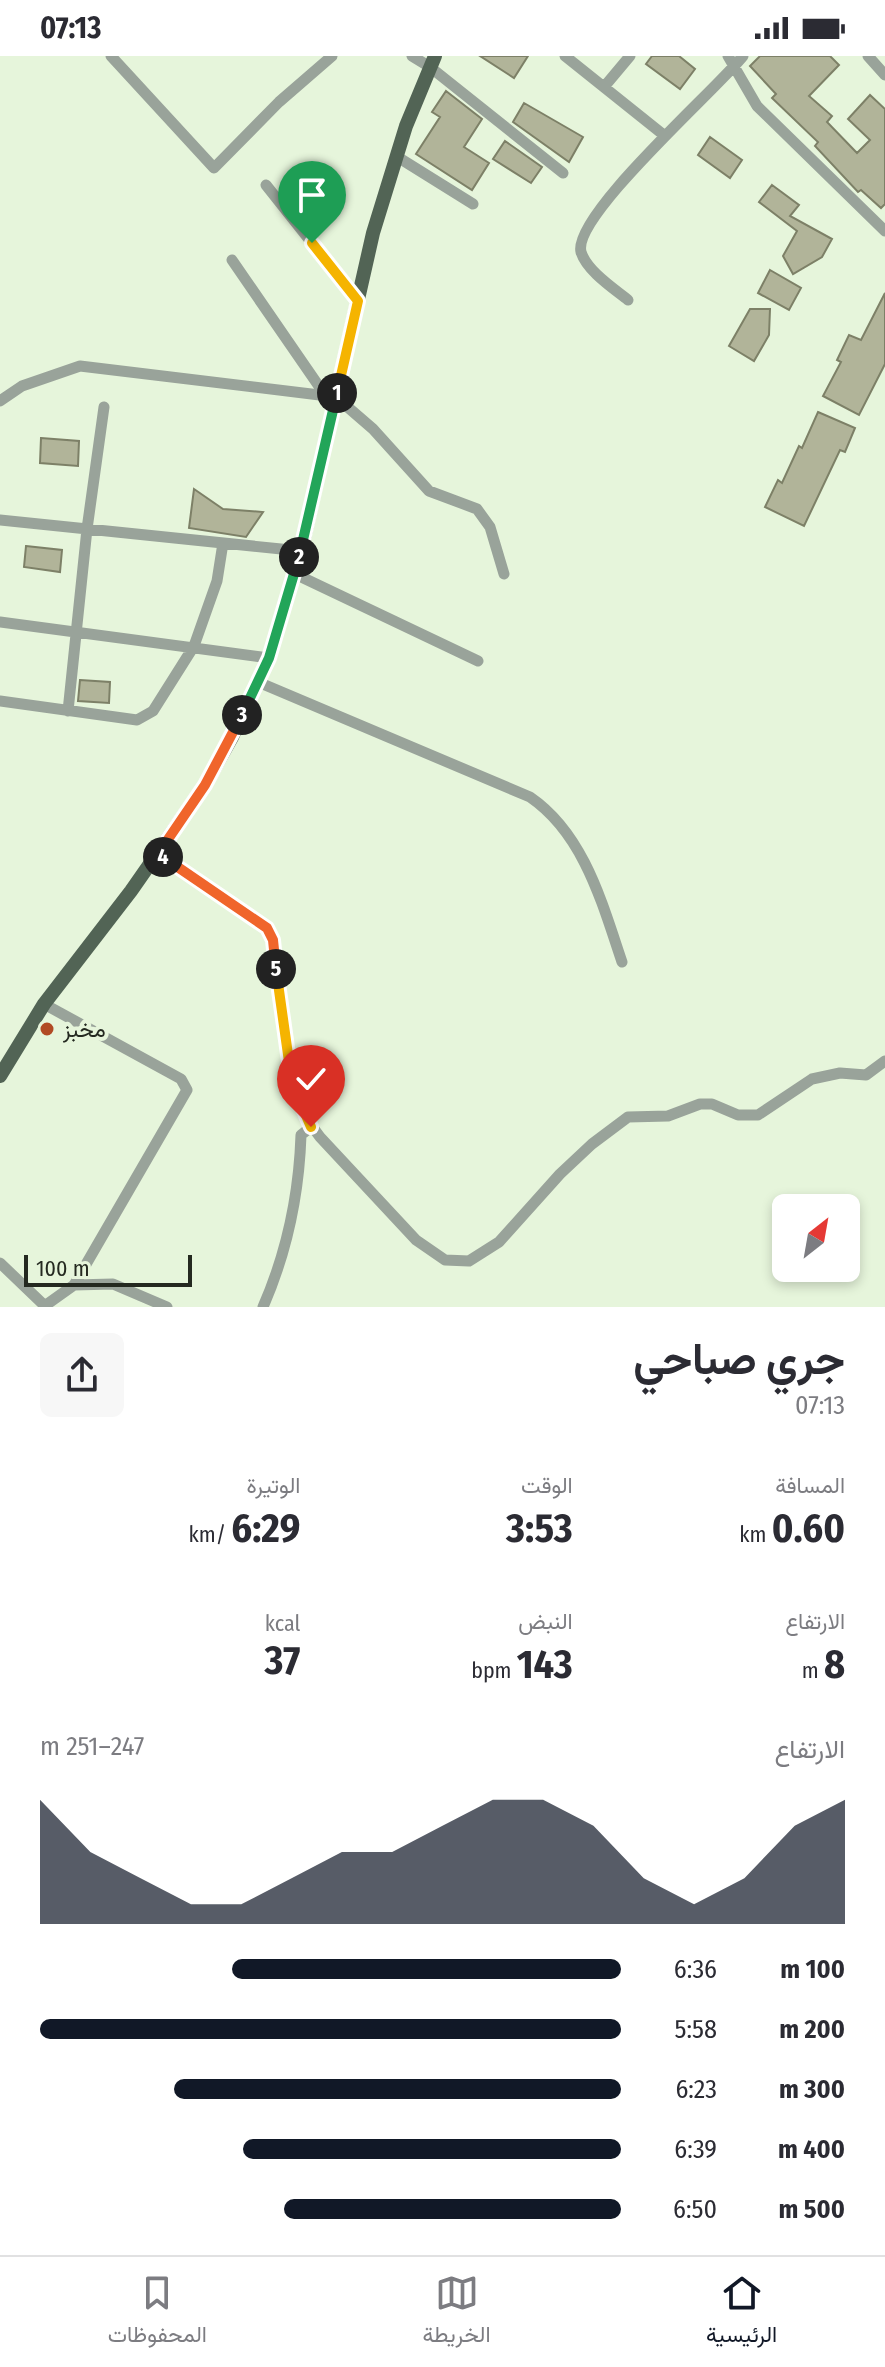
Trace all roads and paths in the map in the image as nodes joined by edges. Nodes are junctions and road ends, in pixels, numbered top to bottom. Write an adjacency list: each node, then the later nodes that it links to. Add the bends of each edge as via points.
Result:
1 (111, 56): 2 (street, via 214,168)
2 (332, 56)
3 (412, 56): 8 (street)
4 (565, 56): 10 (street)
5 (630, 56): 10 (street)
6 (868, 56): 9 (street)
7 (736, 59): 11 (street); 16 (street, via 744,88 757,106)
8 (433, 62): 12 (main road); 13 (street)
9 (882, 66)
10 (604, 87): 11 (street)
11 (665, 136): 18 (street, via 618,186 581,242 589,265)
12 (396, 156): 15 (street); 19 (main road)
13 (563, 173)
14 (266, 185): 19 (street)
15 (473, 204)
16 (885, 231)
17 (232, 260): 20 (street)
18 (628, 300)
19 (358, 301): 20 (main road)
20 (330, 396): 21 (street, via 80,366 22,386); 26 (main road); 28 (street, via 373,429 429,491 477,509 490,527)
21 (0, 401)
22 (104, 407): 24 (street)
23 (0, 520): 24 (street)
24 (87, 529): 25 (street); 30 (street)
25 (223, 543): 26 (street); 31 (street, via 217,581)
26 (301, 551): 27 (main road)
27 (295, 574): 32 (main road); 33 (street)
28 (504, 574)
29 (0, 622): 30 (street)
30 (76, 632): 31 (street); 36 (street)
31 (194, 646): 32 (street); 36 (street, via 146,717)
32 (269, 658): 34 (main road)
33 (478, 661)
34 (258, 682): 37 (main road, via 205,785); 38 (street, via 546,808 561,824 597,889)
35 (0, 701): 36 (street)
36 (68, 711)
37 (158, 854): 39 (main road); 42 (street, via 270,933 292,1083)
38 (622, 962)
39 (44, 1004): 41 (main road); 44 (street, via 187,1087)
40 (885, 1061): 42 (street, via 866,1075 812,1079 758,1115 700,1104 668,1116 637,1115 620,1121 560,1174 499,1242 469,1261 445,1260 416,1240)
41 (0, 1076)
42 (311, 1127): 47 (street, via 301,1135 290,1227)
43 (0, 1263): 45 (street)
44 (74, 1285): 45 (street); 46 (street, via 113,1284)
45 (46, 1306)
46 (167, 1307)
47 (263, 1307)

